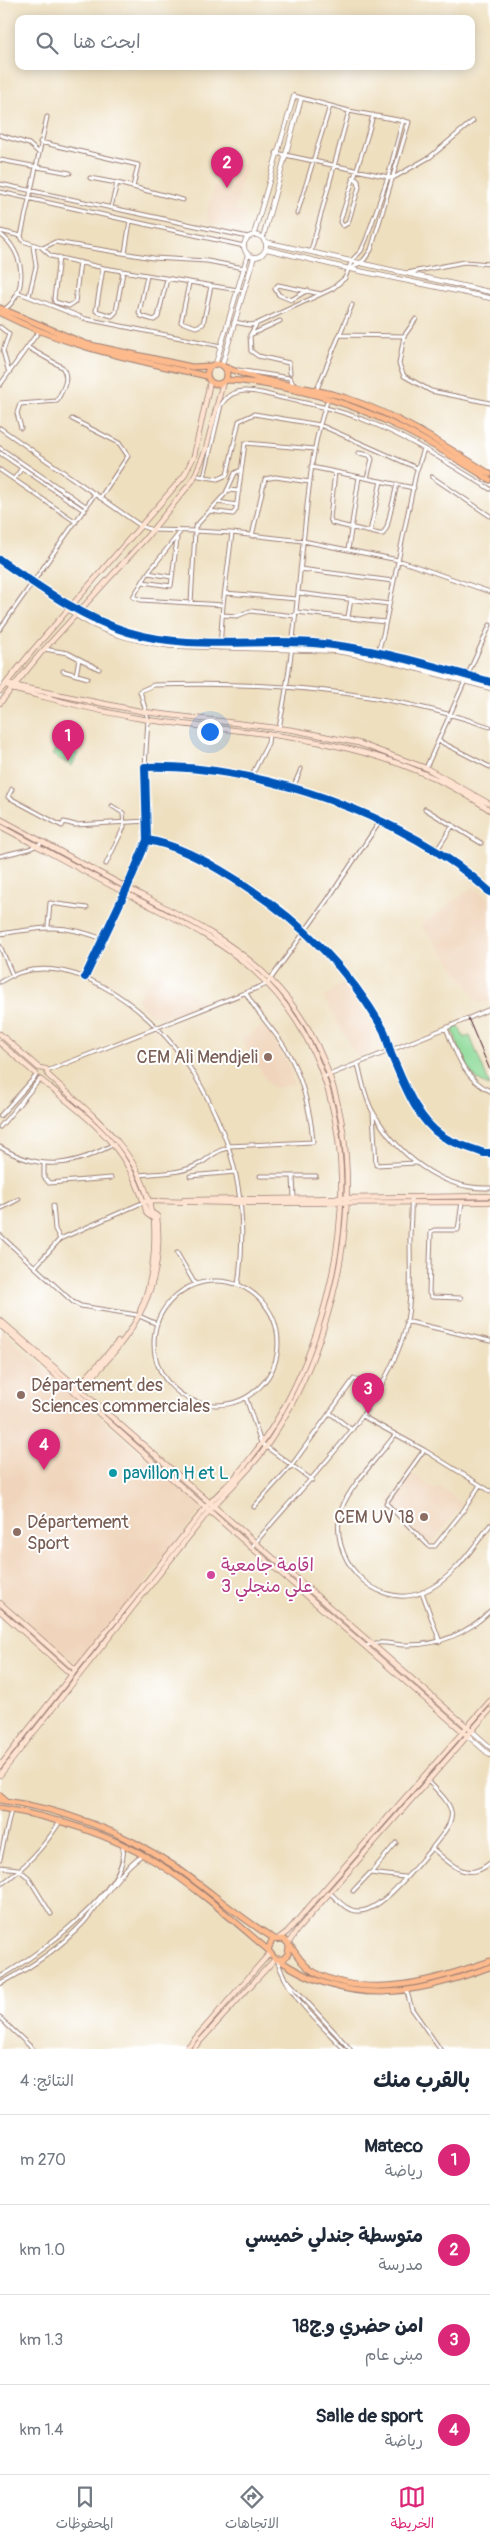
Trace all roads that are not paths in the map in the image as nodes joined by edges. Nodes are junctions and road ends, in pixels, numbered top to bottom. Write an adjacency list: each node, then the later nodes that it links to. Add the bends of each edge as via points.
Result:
1 (294, 96): 2 (street); 12 (street)
2 (301, 99): 3 (street); 13 (street)
3 (330, 106): 4 (street); 15 (street)
4 (349, 111): 5 (street); 17 (street)
5 (373, 115): 7 (street); 18 (street, via 362,157)
6 (47, 117): 10 (street)
7 (403, 120): 21 (street); 23 (street, via 409,122)
8 (473, 121): 23 (street, via 430,157)
9 (0, 135): 11 (street, via 29,144)
10 (40, 142): 11 (street); 26 (street, via 138,165)
11 (38, 153): 16 (street)
12 (276, 153): 13 (street); 35 (street)
13 (285, 155): 15 (street); 38 (street)
14 (0, 160): 16 (street)
15 (313, 161): 17 (street); 32 (street)
16 (36, 166): 19 (street); 27 (street)
17 (334, 166): 18 (street); 44 (street)
18 (355, 170): 20 (street); 21 (street)
19 (70, 173)
20 (352, 177): 20 (street, via 358,181 359,187 348,223 343,226 340,222)
21 (388, 177): 23 (street); 49 (street, via 366,240)
22 (90, 178): 24 (street)
23 (393, 178): 51 (street, via 371,250)
24 (117, 182): 26 (street); 31 (street)
25 (0, 184): 27 (street)
26 (133, 187): 30 (street)
27 (31, 191): 29 (street); 31 (street)
28 (0, 192): 29 (street)
29 (29, 198): 33 (street); 36 (street)
30 (183, 200)
31 (111, 207): 37 (street)
32 (297, 214)
33 (130, 221): 41 (street); 45 (street)
34 (0, 232): 36 (street); 65 (street, via 11,244 21,265)
35 (254, 234): 37 (street); 38 (street)
36 (21, 236): 40 (street, via 23,241)
37 (248, 237): 41 (street)
38 (263, 237): 39 (street)
39 (266, 242): 43 (street); 44 (street)
40 (33, 246): 42 (street); 68 (street, via 36,262)
41 (244, 246): 46 (street)
42 (43, 248): 45 (street, via 55,242); 48 (street, via 49,255)
43 (266, 248): 47 (street, via 263,254); 55 (street)
44 (311, 251): 49 (street)
45 (125, 253): 54 (street)
46 (248, 254): 47 (street); 54 (street)
47 (254, 257): 64 (street)
48 (59, 258): 50 (street); 50 (street, via 54,299 69,306 75,302)
49 (352, 260): 51 (street); 55 (street)
50 (80, 262): 53 (street)
51 (362, 262): 55 (street); 57 (street)
52 (490, 264): 57 (street, via 464,262)
53 (104, 268): 56 (street); 56 (street, via 96,309 98,313 112,316 116,312)
54 (244, 268): 62 (street)
55 (350, 269): 67 (street, via 341,282); 69 (street)
56 (123, 272): 58 (street)
57 (407, 273): 66 (street)
58 (147, 276): 59 (street); 59 (street, via 139,312 141,316 154,320 158,317)
59 (167, 279): 60 (street)
60 (189, 283): 61 (street); 61 (street, via 181,322 196,327 203,324)
61 (211, 286): 62 (street)
62 (237, 289): 64 (street); 81 (street)
63 (308, 290): 63 (street, via 291,300 279,295 275,289 278,285); 67 (street)
64 (244, 291): 74 (street)
65 (17, 292): 68 (street); 71 (street)
66 (490, 292)
67 (322, 294): 75 (street)
68 (29, 296): 81 (street, via 86,319)
69 (490, 298)
70 (352, 305): 79 (street)
71 (1, 311): 77 (main road); 83 (main road, via 86,344 192,367)
72 (416, 319): 80 (street)
73 (280, 321): 78 (street)
74 (234, 322): 75 (street); 84 (street)
75 (256, 324): 78 (street)
76 (0, 326): 85 (street, via 9,334 3,351)
77 (39, 332): 82 (street); 87 (main road, via 103,354)
78 (250, 335): 86 (street, via 254,354 289,363)
79 (340, 335): 80 (street); 91 (street)
80 (404, 336): 93 (street, via 399,364 404,376 431,391)
81 (221, 346): 83 (street)
82 (27, 348): 85 (street); 98 (street, via 62,367 66,381 57,401 20,404 17,412)
83 (213, 364): 84 (main road); 87 (main road)
84 (224, 366): 88 (main road, via 227,374); 91 (main road, via 241,374)
85 (9, 373): 90 (street)
86 (290, 373)
87 (206, 376): 89 (main road)
88 (224, 381): 89 (main road, via 218,384); 92 (main road, via 284,388); 135 (main road, via 196,476)
89 (210, 382): 133 (main road, via 190,466)
90 (0, 385)
91 (317, 390): 110 (main road, via 347,398 397,419)
92 (328, 398): 94 (street); 115 (main road, via 387,419 441,448)
93 (490, 403)
94 (325, 407): 96 (street); 96 (street, via 242,390 233,392 220,405 202,476 218,479 227,475 242,418 254,414); 101 (street, via 367,421)
95 (72, 419): 126 (street, via 118,443 128,456)
96 (320, 425): 100 (street); 106 (street)
97 (0, 428): 125 (street)
98 (22, 428)
99 (0, 448): 129 (street)
100 (315, 449): 104 (street); 108 (street, via 246,443)
101 (424, 449): 106 (street); 123 (street)
102 (0, 453): 105 (street)
103 (358, 453): 112 (street, via 372,459)
104 (311, 467): 109 (street); 118 (street)
105 (22, 468): 114 (street); 129 (street)
106 (418, 468): 121 (street)
107 (0, 470): 114 (street)
108 (241, 470): 117 (street, via 235,472); 119 (street)
109 (335, 472): 111 (street); 134 (street, via 330,521)
110 (490, 474)
111 (360, 477): 112 (street); 134 (street)
112 (367, 478): 116 (street)
113 (432, 478): 131 (street)
114 (14, 479): 132 (street)
115 (490, 480)
116 (381, 481): 120 (street); 138 (street)
117 (232, 482): 119 (street); 122 (street)
118 (310, 482): 140 (street, via 275,476 266,479); 142 (street)
119 (240, 483): 124 (street)
120 (397, 484): 121 (street); 138 (street, via 385,532)
121 (414, 488): 145 (street)
122 (227, 490): 124 (street); 127 (street)
123 (490, 490)
124 (239, 491): 128 (street)
125 (95, 494): 126 (street); 129 (street)
126 (100, 498): 133 (street)
127 (218, 502): 128 (street); 130 (street)
128 (237, 505): 130 (street, via 233,514)
129 (86, 509): 132 (street)
130 (210, 511): 137 (street, via 197,522)
131 (490, 516)
132 (76, 522): 149 (street)
133 (141, 526): 135 (street); 160 (main road)
134 (351, 528): 138 (street); 143 (street)
135 (152, 530): 136 (street); 161 (main road)
136 (182, 531): 137 (street); 141 (street)
137 (195, 531): 139 (street); 157 (street)
138 (370, 532)
139 (232, 534): 140 (street); 153 (street)
140 (252, 536): 142 (street)
141 (177, 538): 147 (street); 148 (street)
142 (303, 541): 143 (street); 146 (street)
143 (348, 550): 145 (street)
144 (0, 560): 149 (street)
145 (398, 560): 151 (street); 152 (street)
146 (300, 569): 151 (street); 154 (street)
147 (148, 573): 148 (street); 150 (street)
148 (172, 577): 150 (street, via 170,587)
149 (33, 582): 160 (street); 167 (street)
150 (143, 582): 157 (street, via 134,599)
151 (393, 582): 158 (street)
152 (490, 592)
153 (225, 593): 155 (street); 159 (street)
154 (298, 593): 155 (street); 156 (street)
155 (297, 599): 162 (street)
156 (351, 599): 158 (street); 164 (street)
157 (191, 603): 159 (street)
158 (389, 604): 165 (street)
159 (223, 605): 163 (street)
160 (69, 606): 161 (street); 183 (main road)
161 (77, 613): 168 (street, via 152,638); 170 (street, via 114,633 147,643); 171 (main road)
162 (296, 614): 163 (street, via 250,612 237,616); 164 (street); 169 (street)
163 (222, 615): 168 (street)
164 (348, 618): 165 (street)
165 (385, 622): 173 (street)
166 (490, 625): 178 (street)
167 (0, 629)
168 (220, 642): 169 (street); 170 (street)
169 (293, 642): 172 (street); 173 (street, via 337,646)
170 (220, 648): 172 (street)
171 (44, 649): 174 (street, via 60,650); 185 (main road)
172 (292, 650): 173 (street); 184 (street)
173 (377, 656): 178 (street); 180 (street)
174 (79, 659): 175 (street); 177 (street)
175 (99, 669)
176 (62, 671): 177 (street)
177 (76, 675): 179 (street)
178 (468, 676): 180 (street); 181 (street)
179 (88, 678)
180 (466, 681): 186 (street); 190 (street)
181 (490, 682)
182 (0, 684): 183 (street)
183 (6, 684): 185 (main road); 187 (main road)
184 (285, 686): 189 (street, via 147,686 140,691); 190 (street, via 362,696); 193 (street)
185 (14, 687): 188 (main road); 189 (main road); 191 (main road, via 90,710)
186 (490, 688)
187 (0, 691)
188 (0, 703)
189 (145, 712): 191 (street); 193 (main road)
190 (452, 714): 192 (street); 196 (street)
191 (148, 719): 194 (main road); 198 (street)
192 (490, 727)
193 (279, 728): 195 (main road)
194 (269, 733): 195 (main road); 201 (street, via 268,743)
195 (324, 739): 199 (main road, via 382,750); 207 (main road, via 397,762 460,791)
196 (439, 740): 197 (street); 199 (street)
197 (490, 767)
198 (145, 768): 201 (street, via 208,770); 210 (street)
199 (426, 768): 204 (main road)
200 (301, 769): 202 (street)
201 (251, 777): 202 (street)
202 (293, 788): 209 (street)
203 (12, 789): 211 (street, via 8,797 62,826 64,822 75,825)
204 (490, 804)
205 (112, 806): 211 (street, via 123,813)
206 (425, 809): 212 (street)
207 (490, 810)
208 (0, 820): 215 (main road)
209 (381, 820): 218 (street); 225 (street)
210 (148, 821): 211 (street); 214 (street)
211 (125, 822): 220 (street)
212 (453, 825): 216 (street); 218 (street)
213 (0, 826): 217 (main road)
214 (147, 840): 221 (street); 225 (street, via 172,847 213,866 254,890)
215 (44, 842): 217 (street); 221 (main road)
216 (480, 843)
217 (38, 846): 219 (street); 221 (main road)
218 (437, 850): 222 (street)
219 (0, 856)
220 (106, 864)
221 (126, 891): 227 (street); 231 (main road, via 219,938); 233 (main road, via 216,942 250,966)
222 (490, 892)
223 (87, 908): 224 (street, via 50,903)
224 (48, 926): 226 (street); 227 (street)
225 (306, 930): 231 (street); 240 (street, via 340,966 361,995 384,1031)
226 (0, 934)
227 (103, 939): 230 (street)
228 (0, 946): 229 (street)
229 (13, 976): 230 (street, via 38,970 58,970); 232 (street)
230 (85, 977): 236 (street, via 117,996)
231 (270, 979): 233 (street); 244 (main road, via 314,1040)
232 (0, 982)
233 (268, 984): 234 (street); 244 (main road, via 293,1015)
234 (246, 993): 236 (street); 252 (street, via 285,1048 300,1081 314,1142)
235 (490, 1009): 237 (street)
236 (158, 1028): 243 (street); 252 (street, via 200,1082)
237 (446, 1028): 240 (street); 246 (street, via 465,1071)
238 (0, 1034): 242 (main road)
239 (0, 1043): 245 (main road)
240 (390, 1051): 241 (street); 253 (street, via 420,1114 433,1128 463,1146)
241 (358, 1064): 244 (street); 247 (street)
242 (39, 1068): 243 (main road); 245 (main road)
243 (48, 1073): 245 (main road); 257 (main road, via 114,1136)
244 (327, 1076): 268 (main road, via 343,1132 346,1158)
245 (38, 1077): 248 (street); 249 (street); 250 (main road)
246 (490, 1091)
247 (372, 1111): 254 (street, via 393,1140); 254 (street, via 376,1165)
248 (0, 1116)
249 (0, 1127)
250 (114, 1144): 255 (street, via 77,1161); 269 (main road)
251 (0, 1147): 255 (street)
252 (228, 1147): 256 (street); 257 (street, via 177,1172)
253 (490, 1153)
254 (416, 1163): 263 (street, via 435,1176 456,1184 474,1189)
255 (44, 1164): 262 (street, via 44,1177 49,1183)
256 (235, 1172): 258 (street); 270 (street)
257 (139, 1175): 269 (main road)
258 (190, 1176)
259 (260, 1176): 260 (street)
260 (293, 1176): 261 (street); 265 (street)
261 (316, 1176)
262 (111, 1178)
263 (490, 1188)
264 (490, 1196): 267 (main road)
265 (294, 1198): 268 (main road); 270 (main road)
266 (19, 1199): 274 (street)
267 (411, 1199): 268 (main road); 271 (main road); 284 (street, via 410,1295)
268 (343, 1200): 270 (main road); 296 (main road, via 322,1318 298,1380); 297 (main road, via 339,1264 318,1344 290,1408)
269 (146, 1201): 270 (main road); 276 (street); 282 (main road, via 147,1214 154,1219 155,1259)
270 (240, 1201): 280 (street, via 242,1253)
271 (462, 1202): 272 (main road); 281 (street, via 458,1230 431,1232 429,1293 432,1297)
272 (490, 1202)
273 (53, 1206): 276 (street, via 54,1224)
274 (0, 1209)
275 (0, 1235): 278 (street)
276 (60, 1239): 278 (street)
277 (177, 1253): 279 (street)
278 (35, 1268): 282 (street, via 67,1298 81,1306)
279 (196, 1284): 280 (street, via 221,1281); 285 (street, via 169,1302)
280 (238, 1285): 291 (street, via 265,1305 273,1319 278,1343 270,1375)
281 (461, 1298)
282 (139, 1315): 285 (street); 288 (main road)
283 (0, 1320): 288 (main road)
284 (406, 1321): 287 (street); 289 (street, via 395,1356)
285 (157, 1324): 291 (street, via 155,1356 161,1372 177,1391 191,1400 213,1406)
286 (0, 1326): 290 (main road)
287 (490, 1341)
288 (79, 1387): 290 (main road); 303 (main road)
289 (379, 1388): 292 (street, via 354,1379); 293 (street)
290 (76, 1391): 305 (main road)
291 (246, 1398): 296 (street)
292 (330, 1413): 294 (street); 299 (street)
293 (362, 1416): 294 (street); 295 (street)
294 (352, 1430): 300 (street)
295 (395, 1435): 298 (street); 308 (street, via 344,1502 338,1535 346,1559 365,1583 400,1596)
296 (261, 1443): 297 (street); 303 (main road)
297 (267, 1446): 299 (street); 303 (main road, via 236,1484)
298 (424, 1450): 301 (street); 301 (street, via 386,1503 429,1546 435,1546)
299 (292, 1465): 300 (street); 304 (street)
300 (312, 1480): 307 (street)
301 (480, 1485): 302 (street)
302 (490, 1491)
303 (211, 1505): 305 (main road); 307 (main road)
304 (254, 1507)
305 (207, 1510): 307 (main road); 315 (main road); 316 (main road)
306 (490, 1526): 308 (street, via 447,1576)
307 (253, 1546): 313 (main road); 314 (main road)
308 (422, 1592): 312 (street)
309 (0, 1603): 315 (main road)
310 (0, 1611): 317 (main road)
311 (490, 1611): 312 (street, via 473,1626)
312 (440, 1642): 313 (street)
313 (372, 1643): 314 (street); 322 (main road)
314 (366, 1646): 323 (main road)
315 (75, 1668): 316 (main road); 317 (main road)
316 (79, 1673): 318 (main road)
317 (71, 1674): 318 (main road); 321 (main road)
318 (75, 1678): 321 (main road)
319 (490, 1701): 322 (main road)
320 (490, 1710): 324 (main road)
321 (34, 1726): 328 (main road); 329 (main road)
322 (466, 1727): 323 (main road); 324 (main road)
323 (462, 1731): 325 (main road); 352 (main road, via 287,1932)
324 (472, 1731): 325 (main road); 326 (street)
325 (467, 1735): 327 (street); 330 (main road)
326 (490, 1747)
327 (490, 1755)
328 (0, 1766)
329 (0, 1775)
330 (428, 1781): 339 (street, via 452,1810 450,1824); 349 (main road)
331 (0, 1795): 333 (main road)
332 (0, 1800): 333 (main road)
333 (8, 1802): 352 (main road, via 65,1814 135,1842)
334 (0, 1808): 335 (main road)
335 (11, 1810): 336 (main road); 341 (street)
336 (61, 1820): 338 (main road); 344 (street)
337 (396, 1843): 345 (street)
338 (122, 1845): 340 (main road); 350 (street, via 122,1866)
339 (432, 1848): 342 (street, via 465,1872 472,1873); 346 (street)
340 (142, 1855): 350 (street); 354 (main road, via 178,1878)
341 (0, 1859)
342 (490, 1863)
343 (0, 1867): 344 (street)
344 (20, 1870): 347 (street); 351 (street)
345 (370, 1873): 346 (street); 348 (street)
346 (405, 1877): 349 (street, via 373,1909 355,1911 343,1906)
347 (0, 1885)
348 (353, 1891)
349 (330, 1893): 353 (main road, via 297,1930)
350 (95, 1905): 358 (street, via 66,1932); 360 (street, via 82,1924 50,1951)
351 (51, 1914)
352 (277, 1938): 353 (main road); 354 (main road, via 270,1943)
353 (289, 1945): 355 (main road, via 288,1954); 356 (main road, via 304,1965 315,1972 363,1985 420,1983)
354 (269, 1952): 355 (main road); 366 (main road)
355 (277, 1959): 359 (street); 361 (main road, via 305,1975 344,1988 379,1993); 367 (main road)
356 (490, 1961)
357 (490, 1967): 361 (main road, via 435,1986)
358 (0, 1977)
359 (287, 1981): 368 (street, via 297,2000); 369 (street)
360 (0, 1984)
361 (406, 1992): 370 (street, via 412,2009)
362 (0, 2018): 363 (street)
363 (26, 2042): 364 (street); 365 (street)
364 (24, 2049)
365 (34, 2049)
366 (186, 2049)
367 (193, 2049)
368 (344, 2049)
369 (350, 2049)
370 (440, 2049)

